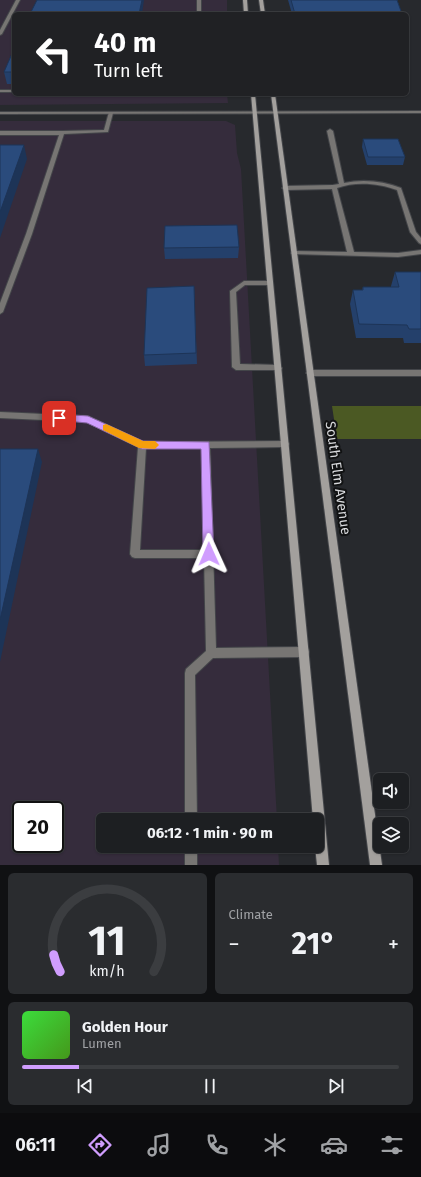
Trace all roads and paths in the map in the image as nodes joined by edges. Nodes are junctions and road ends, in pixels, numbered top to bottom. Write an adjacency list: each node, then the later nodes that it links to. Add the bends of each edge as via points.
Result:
1 (18, 0): 8 (street)
2 (200, 0): 5 (street)
3 (245, 0): 6 (main road)
4 (261, 0): 7 (main road)
5 (199, 12)
6 (246, 12)
7 (263, 12)
8 (0, 34)
9 (0, 90): 10 (street)
10 (12, 90)
11 (253, 96): 16 (main road)
12 (273, 96): 17 (main road, South Elm Avenue)
13 (421, 112): 17 (street)
14 (0, 113): 15 (street)
15 (111, 113): 16 (street); 20 (street, via 106,131)
16 (255, 113): 17 (street); 28 (main road)
17 (276, 113): 23 (main road, South Elm Avenue)
18 (330, 131): 21 (street)
19 (0, 133): 20 (street)
20 (62, 133): 29 (street)
21 (341, 183): 22 (street); 24 (street, via 388,184 399,189 413,232)
22 (334, 187): 23 (street); 27 (street)
23 (285, 188): 26 (main road, South Elm Avenue)
24 (421, 242)
25 (421, 252): 27 (street, via 398,255)
26 (294, 253): 27 (street); 31 (main road, South Elm Avenue)
27 (350, 254)
28 (270, 283): 30 (main road); 30 (street, via 244,284 233,291 236,367)
29 (0, 312)
30 (278, 368): 34 (main road)
31 (310, 373): 32 (street); 44 (main road, South Elm Avenue)
32 (421, 374)
33 (0, 415): 35 (street, via 88,419)
34 (285, 444): 36 (street); 38 (main road)
35 (142, 445): 36 (street); 37 (street, via 135,554)
36 (206, 445): 37 (street)
37 (209, 554): 39 (street)
38 (304, 652): 39 (street); 43 (main road)
39 (211, 653): 40 (street, via 190,673)
40 (191, 813)
41 (191, 853): 42 (street)
42 (191, 865)
43 (323, 865)
44 (376, 865)

